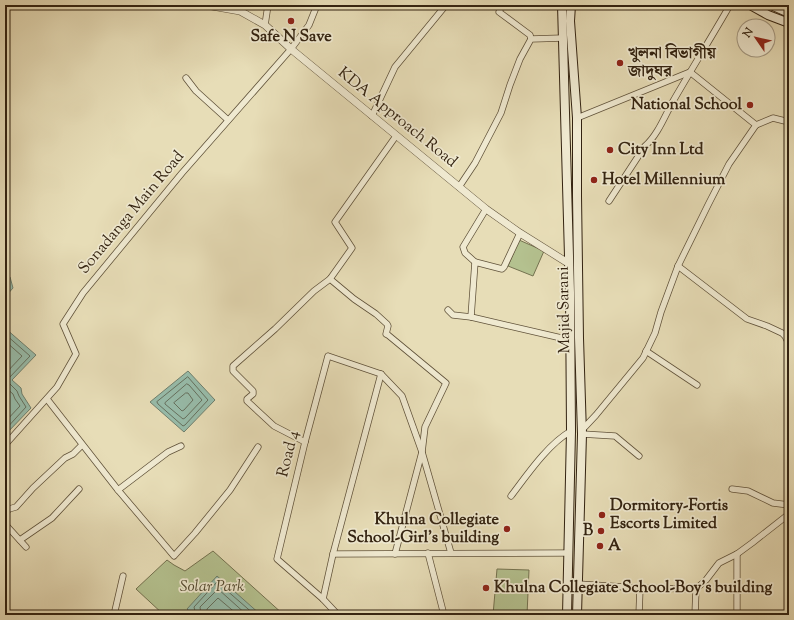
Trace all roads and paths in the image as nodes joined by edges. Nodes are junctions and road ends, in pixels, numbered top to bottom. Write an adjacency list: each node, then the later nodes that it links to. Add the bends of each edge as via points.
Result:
1 (206, 5): 13 (street, KDA Approach Road, via 240,11)
2 (268, 5): 13 (street)
3 (317, 5): 16 (street, Sonadanga Main Road, via 309,25)
4 (446, 5): 19 (street, via 395,67)
5 (502, 5): 15 (street, via 499,12)
6 (562, 5): 14 (main road, Majid Sarani)
7 (571, 5): 20 (main road, Majid Sarani)
8 (730, 5): 17 (street)
9 (750, 5): 12 (main road)
10 (771, 5): 11 (main road)
11 (789, 13)
12 (789, 23)
13 (265, 25): 16 (street, KDA Approach Road)
14 (563, 38): 15 (street); 30 (main road, Majid Sarani)
15 (532, 39): 25 (street, via 520,59 501,113 475,163)
16 (290, 49): 19 (street, KDA Approach Road); 21 (street, Sonadanga Main Road)
17 (690, 72): 20 (street); 23 (street); 26 (street, via 656,133)
18 (186, 78): 21 (street, via 196,91)
19 (372, 116): 24 (street, KDA Approach Road)
20 (577, 118): 42 (main road, Majid Sarani)
21 (228, 120): 40 (street, Sonadanga Main Road, via 83,293 63,324 76,354)
22 (789, 122): 23 (street, via 773,118)
23 (756, 126): 31 (street, via 730,164)
24 (396, 136): 25 (street, KDA Approach Road); 32 (street, via 335,222 352,248)
25 (459, 187): 27 (street, KDA Approach Road)
26 (609, 200)
27 (486, 209): 28 (street, KDA Approach Road); 29 (street, via 463,247 465,253)
28 (520, 233): 29 (street, via 504,268); 30 (street, KDA Approach Road)
29 (475, 262): 34 (street)
30 (568, 263): 35 (main road, Majid Sarani)
31 (678, 266): 36 (street, via 747,319 782,333); 37 (street, via 655,333)
32 (330, 279): 43 (street, via 233,368 253,391 247,401 274,426); 48 (street, via 376,314 388,326 386,334 446,383 426,427)
33 (448, 310): 34 (street, via 453,315)
34 (471, 317): 35 (street)
35 (570, 340): 41 (main road, Majid Sarani)
36 (789, 344)
37 (646, 351): 39 (street); 42 (street)
38 (381, 374): 43 (street, Road 4, via 328,356); 48 (street, via 402,396); 63 (street)
39 (696, 385)
40 (47, 399): 44 (street, Sonadanga Main Road); 45 (street)
41 (571, 431): 53 (street, via 554,444); 62 (main road, Majid Sarani)
42 (581, 433): 49 (street, via 615,436); 67 (main road, Majid Sarani)
43 (305, 442): 70 (street, Road 4, via 277,559)
44 (5, 445)
45 (82, 445): 51 (street); 55 (street, via 33,488 16,507)
46 (181, 446): 51 (street, via 168,452)
47 (258, 447): 51 (street, via 230,490 174,556)
48 (422, 452): 61 (street); 64 (street)
49 (639, 456)
50 (79, 489): 58 (street, via 52,518)
51 (118, 490)
52 (732, 490): 54 (street, via 748,491 773,503)
53 (511, 496)
54 (789, 505)
55 (5, 513)
56 (789, 514): 65 (street)
57 (5, 524): 58 (street)
58 (20, 540): 59 (street)
59 (26, 546)
60 (428, 553): 61 (street); 64 (street); 73 (street)
61 (451, 553): 62 (street)
62 (569, 553): 74 (main road, Majid Sarani)
63 (333, 554): 64 (street); 70 (street)
64 (394, 554)
65 (737, 554): 69 (street, via 719,564); 78 (street)
66 (123, 576): 71 (street)
67 (578, 584): 68 (street); 75 (main road, Majid Sarani)
68 (640, 588): 69 (street); 76 (street)
69 (696, 589): 77 (street)
70 (324, 599): 72 (street)
71 (114, 615)
72 (338, 615)
73 (444, 615)
74 (567, 615)
75 (578, 615)
76 (639, 615)
77 (695, 615)
78 (738, 615)

